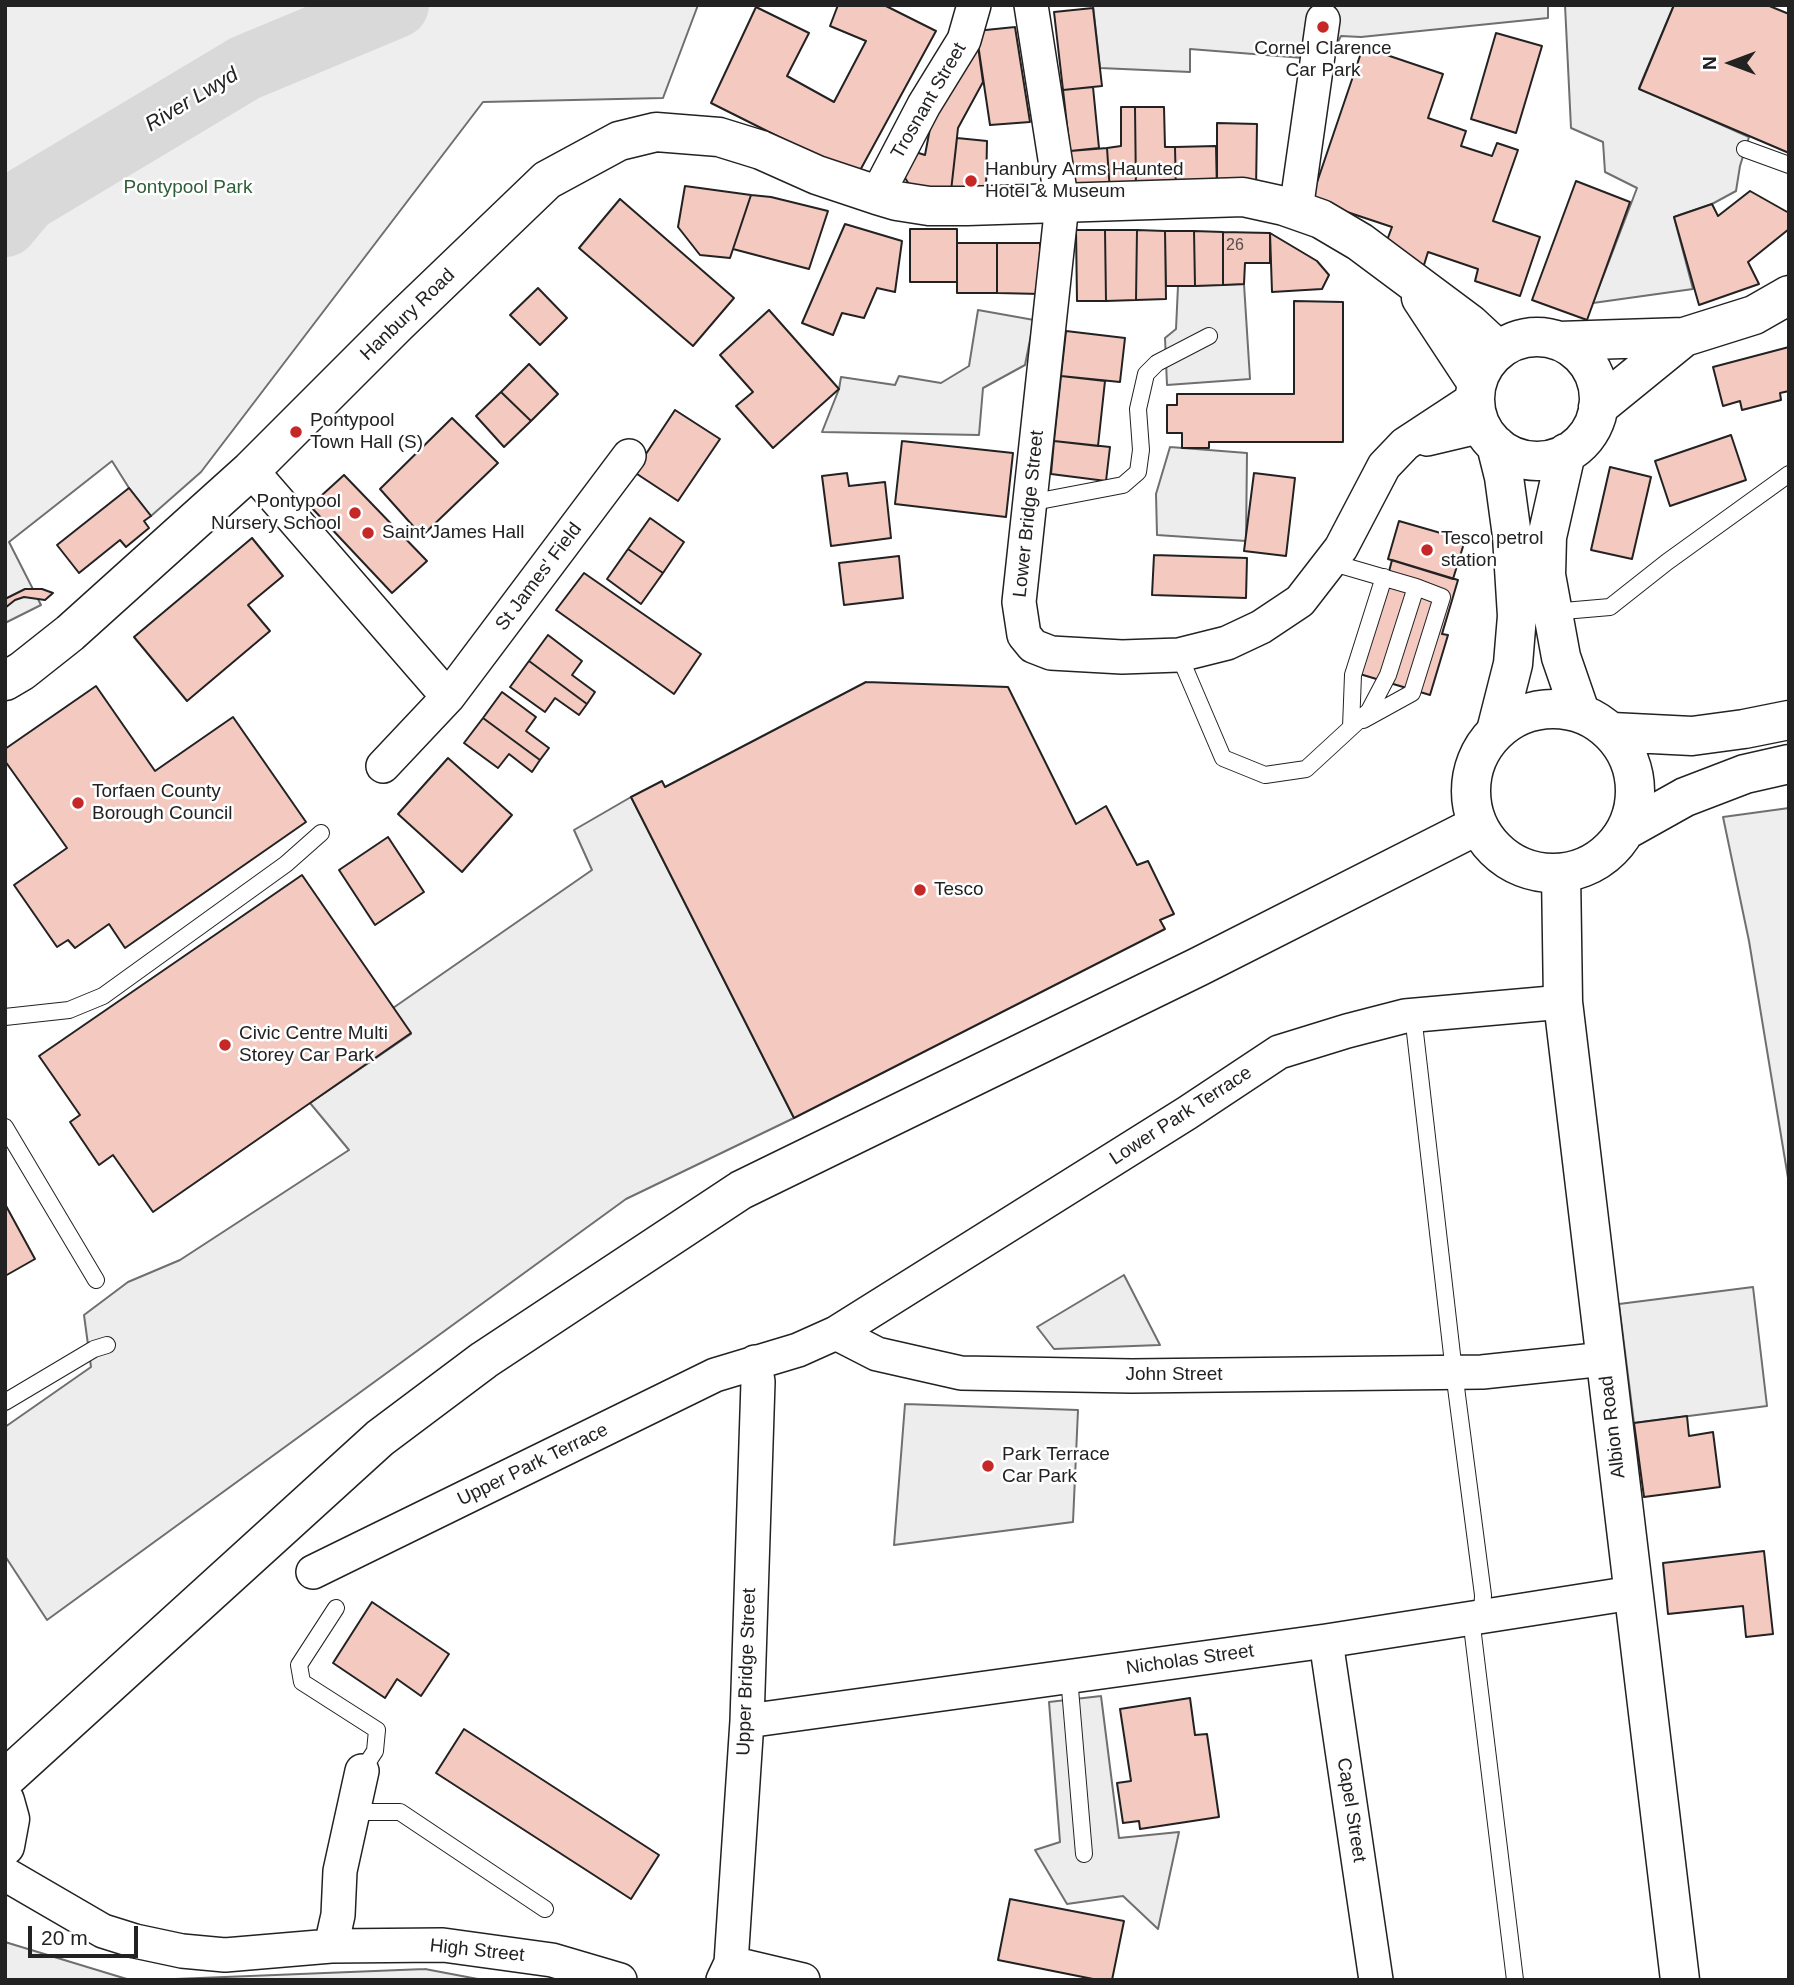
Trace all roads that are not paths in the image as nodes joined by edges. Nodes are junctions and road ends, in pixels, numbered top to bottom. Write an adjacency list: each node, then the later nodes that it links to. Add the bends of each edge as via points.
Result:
1 (974, 5): 6 (street, Trosnant Street, via 964,40)
2 (1031, 5): 7 (street, Lower Bridge Street)
3 (1323, 20): 8 (street)
4 (1745, 149): 5 (lane)
5 (1789, 165)
6 (877, 195): 7 (street, Hanbury Road, via 929,206); 19 (street, Hanbury Road, via 719,137 656,132 619,141 547,180)
7 (1062, 204): 8 (street, Hanbury Road, via 1243,197); 21 (street, Lower Bridge Street)
8 (1296, 210): 9 (street, Hanbury Road, via 1360,242)
9 (1406, 276): 14 (street, Hanbury Road); 16 (street)
10 (1789, 295): 12 (street, via 1754,315)
11 (1209, 336): 21 (lane, via 1157,363 1146,374 1138,409 1138,472 1123,485)
12 (1684, 337): 13 (street); 15 (street)
13 (1559, 341): 14 (street, via 1527,337); 15 (street, via 1577,351 1590,367 1598,386)
14 (1498, 350): 16 (street, via 1485,365)
15 (1598, 407): 17 (street, via 1582,442)
16 (1482, 413): 17 (street, via 1511,455 1548,460); 22 (street, Lower Bridge Street, via 1405,444 1384,466); 32 (street, via 1504,477 1517,616 1513,664)
17 (1566, 453): 25 (street, via 1547,537 1546,575)
18 (629, 456): 28 (street, St James' Field)
19 (251, 470): 27 (street, Hanbury Road, via 70,633); 28 (street)
20 (1789, 474): 25 (lane, via 1610,607)
21 (1029, 503): 26 (street, Lower Bridge Street, via 1019,602 1024,635 1034,646 1051,653)
22 (1330, 562): 23 (lane); 26 (street, Lower Bridge Street, via 1300,601 1261,627 1227,643)
23 (1384, 578): 24 (lane); 31 (lane, via 1353,675)
24 (1416, 587): 31 (lane, via 1388,675 1368,711); 31 (lane, via 1443,597 1412,693)
25 (1552, 612): 29 (street)
26 (1179, 655): 31 (lane, via 1223,758 1265,775 1306,769)
27 (5, 681)
28 (448, 697): 35 (street, St James' Field)
29 (1580, 712): 32 (street, via 1535,710); 33 (street)
30 (1789, 720): 33 (street, via 1692,736)
31 (1352, 726)
32 (1496, 732): 36 (street, via 1480,752 1472,775 1471,801)
33 (1612, 732): 37 (street, via 1627,753 1635,778 1635,805)
34 (1789, 764): 37 (street, via 1745,774 1685,797)
35 (383, 766)
36 (1478, 825): 39 (street, via 1492,847 1512,863 1536,872); 59 (street, via 741,1190 484,1360 380,1438)
37 (1626, 830): 39 (street, via 1599,860)
38 (320, 833): 42 (lane, via 286,864 103,996 69,1010)
39 (1561, 873): 40 (street, Albion Road)
40 (1563, 1002): 41 (street, Lower Park Terrace); 47 (street, Albion Road)
41 (1413, 1015): 45 (street, Lower Park Terrace, via 1279,1052); 49 (lane)
42 (5, 1017)
43 (5, 1127): 44 (lane)
44 (96, 1280)
45 (836, 1333): 48 (street); 49 (street, John Street, via 877,1354 961,1373)
46 (107, 1345): 50 (lane)
47 (1605, 1359): 49 (street, John Street); 52 (street, Albion Road)
48 (754, 1362): 51 (street, Upper Park Terrace, via 715,1376); 57 (street, Upper Bridge Street, via 758,1382)
49 (1454, 1373): 54 (lane, via 1483,1595)
50 (5, 1402)
51 (313, 1572)
52 (1632, 1593): 54 (street, Nicholas Street); 72 (street, Albion Road)
53 (336, 1608): 58 (lane, via 299,1665 302,1682 377,1730 375,1751)
54 (1476, 1617): 55 (street, Nicholas Street); 71 (lane)
55 (1326, 1641): 56 (street, Nicholas Street); 70 (street, Capel Street)
56 (1069, 1677): 57 (street, Nicholas Street); 63 (lane)
57 (747, 1721): 67 (street, Upper Bridge Street)
58 (362, 1772): 61 (street)
59 (5, 1779)
60 (5, 1801): 62 (street, via 10,1818)
61 (353, 1812): 65 (lane, via 400,1812); 66 (street)
62 (5, 1846)
63 (1084, 1854)
64 (5, 1874): 66 (street, High Street, via 103,1931 135,1941 225,1955)
65 (545, 1909)
66 (331, 1946): 68 (street, High Street, via 443,1945 505,1952)
67 (727, 1971): 69 (street)
68 (620, 1980)
69 (803, 1980)
70 (1376, 1980)
71 (1515, 1980)
72 (1680, 1980)

